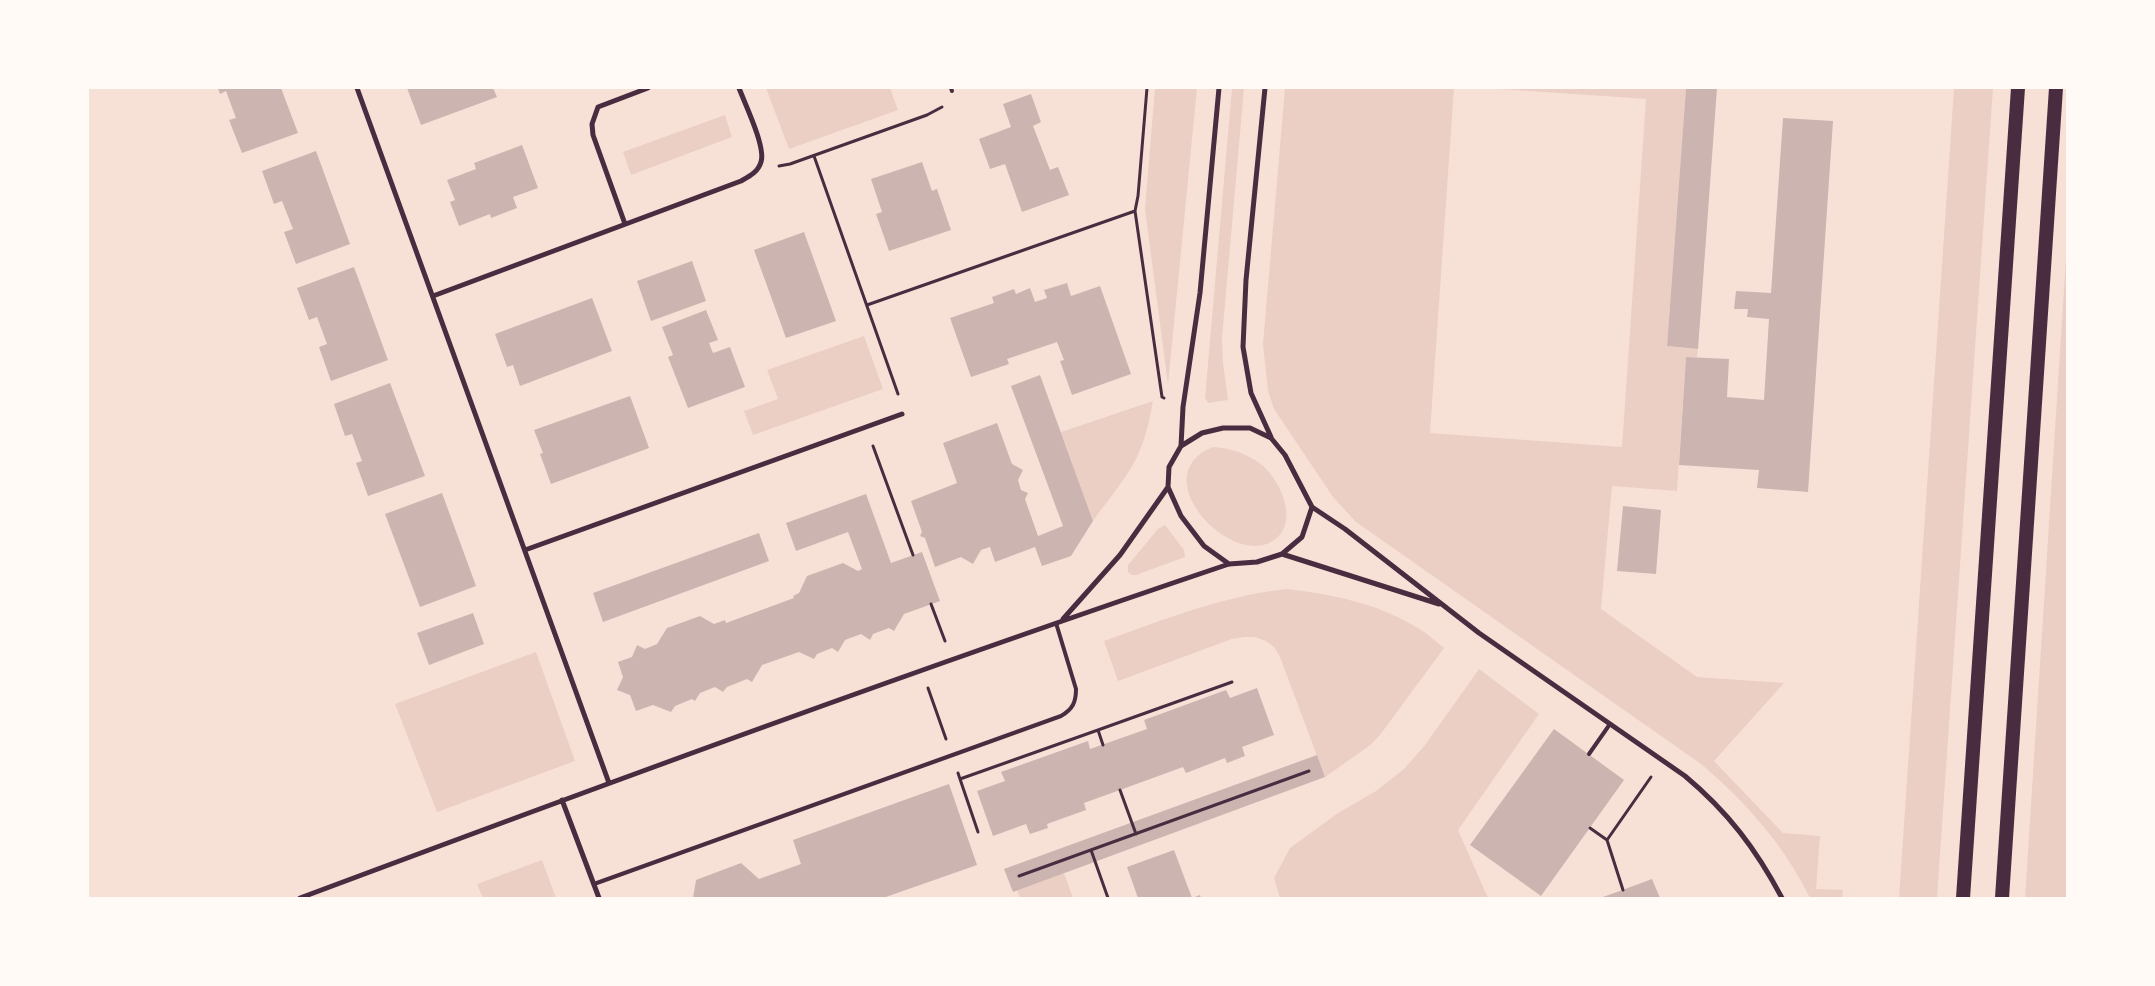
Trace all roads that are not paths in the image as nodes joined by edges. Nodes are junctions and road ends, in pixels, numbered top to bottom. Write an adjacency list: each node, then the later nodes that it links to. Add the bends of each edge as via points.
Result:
1 (357, 88): 9 (street)
2 (648, 88): 8 (street, via 598,107 592,124)
3 (739, 88): 8 (street, via 760,146 762,161 755,172 742,181)
4 (1219, 88): 12 (street, via 1200,293 1183,407)
5 (1265, 88): 11 (street, via 1246,280 1243,347 1250,393)
6 (2018, 88): 28 (highway)
7 (2056, 88): 29 (highway)
8 (625, 224): 9 (street)
9 (433, 296): 15 (street)
10 (902, 414): 15 (street)
11 (1271, 438): 12 (street, via 1250,428 1223,428 1202,434); 14 (street, via 1285,455)
12 (1181, 446): 13 (street, via 1169,467)
13 (1168, 487): 17 (street, via 1180,516 1204,546); 19 (street, via 1120,555)
14 (1312, 507): 16 (street, via 1302,537); 18 (street)
15 (525, 550): 22 (street)
16 (1282, 554): 17 (street, via 1257,562); 18 (street)
17 (1229, 564): 19 (street)
18 (1444, 605): 20 (street)
19 (1059, 622): 22 (street); 24 (lane, via 1076,689 1076,699 1061,716)
20 (1610, 724): 21 (lane); 27 (street, via 1685,776 1712,799 1740,830)
21 (1589, 754)
22 (609, 783): 23 (street)
23 (562, 800): 24 (street); 25 (street)
24 (594, 884): 26 (street)
25 (300, 898)
26 (599, 898)
27 (1782, 898)
28 (1963, 898)
29 (2002, 898)

